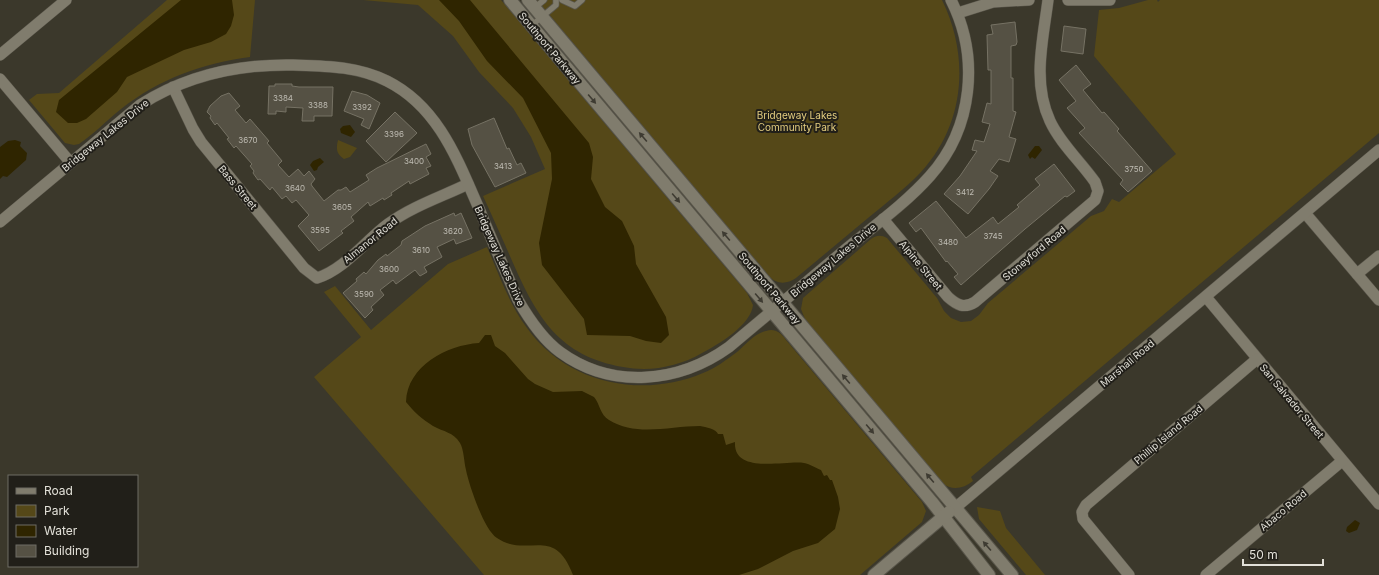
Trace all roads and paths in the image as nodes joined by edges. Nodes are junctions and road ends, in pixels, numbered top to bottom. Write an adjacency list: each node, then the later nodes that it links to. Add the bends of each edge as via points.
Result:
1 (66, 0): 14 (street)
2 (510, 0): 13 (street, Southport Parkway)
3 (556, 0): 11 (lane, via 556,5)
4 (562, 0): 5 (lane, via 575,6)
5 (582, 0)
6 (951, 0): 12 (street, Bridgeway Lakes Drive)
7 (1029, 0): 12 (street, via 993,2)
8 (1048, 0): 29 (street, Stoneyford Road, via 1040,57 1039,83 1044,104 1050,121 1094,180 1098,191 1092,204 975,302)
9 (1068, 0): 10 (street)
10 (1110, 0)
11 (537, 6): 13 (lane); 13 (lane); 28 (street, Southport Parkway, one-way to 11)
12 (958, 13): 21 (street, Bridgeway Lakes Drive, via 965,34 970,75 961,123 944,158 930,175)
13 (527, 21): 30 (street, Southport Parkway, one-way to 30)
14 (0, 55)
15 (0, 79): 18 (street)
16 (173, 88): 18 (street, Bridgeway Lakes Drive, via 140,105); 19 (street, Bridgeway Lakes Drive, via 214,72 264,64 345,67 370,74 388,81 422,106 451,146); 25 (street, Bass Street, via 201,142 304,268)
17 (1379, 150): 20 (street, Marshall Road)
18 (70, 162): 22 (street, Bridgeway Lakes Drive)
19 (468, 184): 25 (street, Almanor Road, via 387,224 333,270); 30 (street, Bridgeway Lakes Drive, via 518,300 528,317 560,352 585,366 606,374 629,377 685,371 713,358)
20 (1305, 213): 24 (street); 26 (street, Marshall Road)
21 (883, 219): 28 (street, Bridgeway Lakes Drive); 29 (street, Alpine Street, via 948,297)
22 (0, 222)
23 (1379, 256): 24 (street)
24 (1357, 274): 27 (street)
25 (317, 278)
26 (1206, 296): 31 (street, San Salvador Street); 34 (street, Marshall Road)
27 (1379, 300)
28 (782, 302): 30 (street, Bridgeway Lakes Drive); 34 (street, Southport Parkway, one-way to 28)
29 (962, 306)
30 (771, 312): 35 (street, Southport Parkway, one-way to 35)
31 (1257, 360): 32 (street, San Salvador Street); 39 (street, Phillip Island Road, via 1086,505 1082,512 1083,519)
32 (1342, 461): 33 (street, San Salvador Street); 40 (street, Abaco Road)
33 (1379, 504)
34 (955, 508): 35 (street, Marshall Road); 38 (street, Southport Parkway, one-way to 34)
35 (944, 517): 36 (street, Marshall Road); 37 (street, Southport Parkway, via 960,541)
36 (874, 575)
37 (989, 575)
38 (1012, 575)
39 (1129, 575)
40 (1206, 575)

